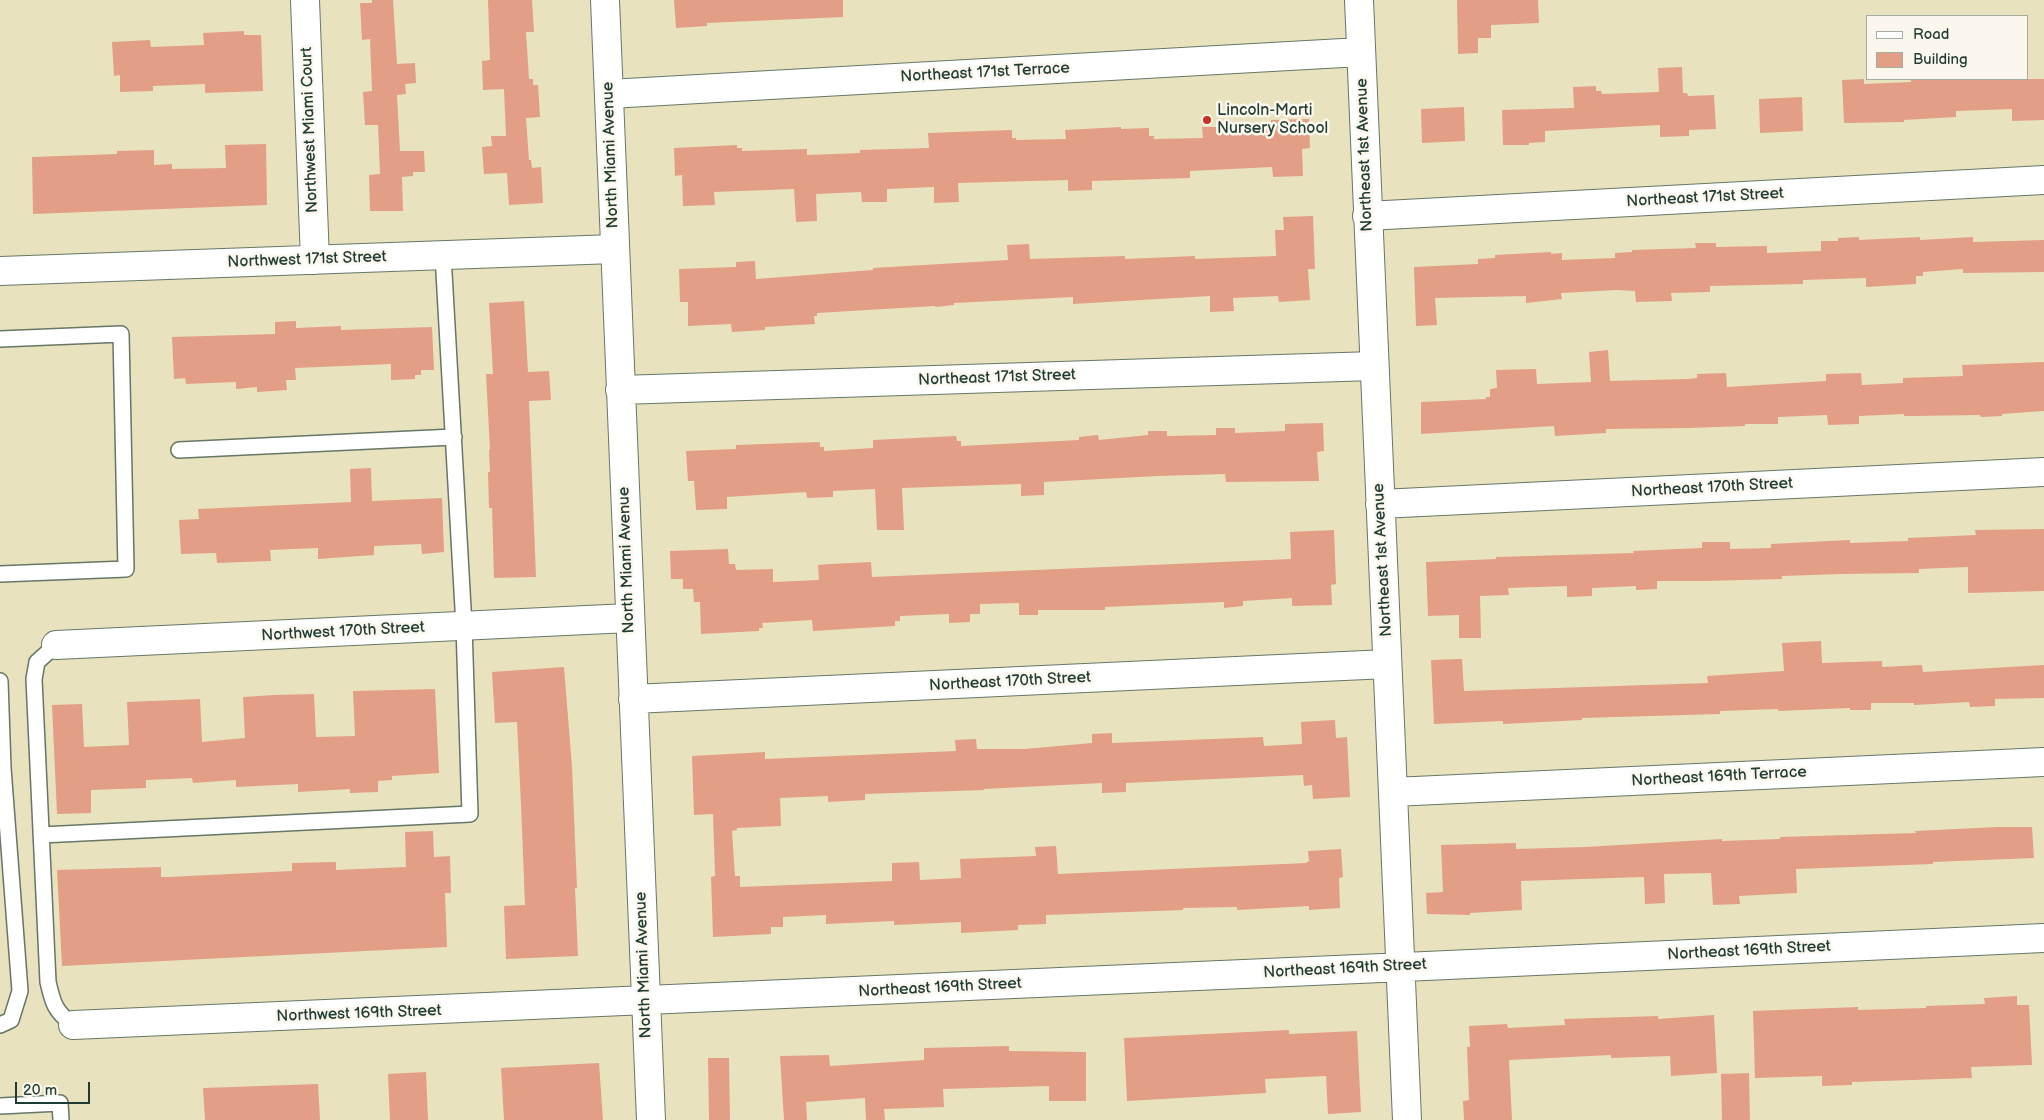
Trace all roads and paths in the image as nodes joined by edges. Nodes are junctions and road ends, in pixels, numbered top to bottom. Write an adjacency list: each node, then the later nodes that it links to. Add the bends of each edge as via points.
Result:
1 (305, 0): 10 (street, Northwest Miami Court)
2 (605, 0): 5 (street, North Miami Avenue)
3 (1359, 0): 4 (street, Northeast 1st Avenue)
4 (1360, 52): 5 (street, Northeast 171st Terrace); 7 (street, Northeast 1st Avenue)
5 (609, 94): 8 (street, North Miami Avenue)
6 (2044, 180): 7 (street, Northeast 171st Street)
7 (1367, 216): 13 (street, Northeast 1st Avenue)
8 (614, 249): 9 (street, Northwest 171st Street); 14 (street, North Miami Avenue)
9 (443, 255): 10 (street, Northwest 171st Street); 15 (lane)
10 (315, 260): 11 (street, Northwest 171st Street)
11 (0, 271)
12 (0, 339): 19 (lane, via 121,334 126,569)
13 (1374, 366): 14 (street, Northeast 171st Street); 18 (street, Northeast 1st Avenue)
14 (620, 390): 20 (street, North Miami Avenue)
15 (454, 437): 16 (lane); 21 (lane)
16 (179, 450)
17 (2044, 472): 18 (street, Northeast 170th Street)
18 (1380, 504): 23 (street, Northeast 1st Avenue)
19 (0, 574)
20 (629, 618): 21 (street, Northwest 170th Street); 25 (street, North Miami Avenue)
21 (464, 626): 22 (street, Northwest 170th Street); 29 (lane, via 470,814)
22 (56, 645): 29 (lane, via 37,662 34,680)
23 (1388, 664): 25 (street, Northeast 170th Street); 28 (street, Northeast 1st Avenue)
24 (0, 681): 27 (lane)
25 (633, 699): 32 (street, North Miami Avenue)
26 (2044, 762): 28 (street, Northeast 169th Terrace)
27 (2, 768): 33 (lane, via 20,991 11,1020)
28 (1394, 792): 31 (street, Northeast 1st Avenue)
29 (41, 835): 34 (lane, via 48,982 51,998 60,1015)
30 (2044, 938): 31 (street, Northeast 169th Street)
31 (1401, 966): 32 (street, Northeast 169th Street); 38 (street, Northeast 1st Avenue)
32 (646, 1002): 34 (street, Northwest 169th Street); 37 (street, North Miami Avenue)
33 (0, 1025)
34 (73, 1025)
35 (0, 1106): 36 (lane, via 60,1103)
36 (61, 1120)
37 (651, 1120)
38 (1407, 1120)

